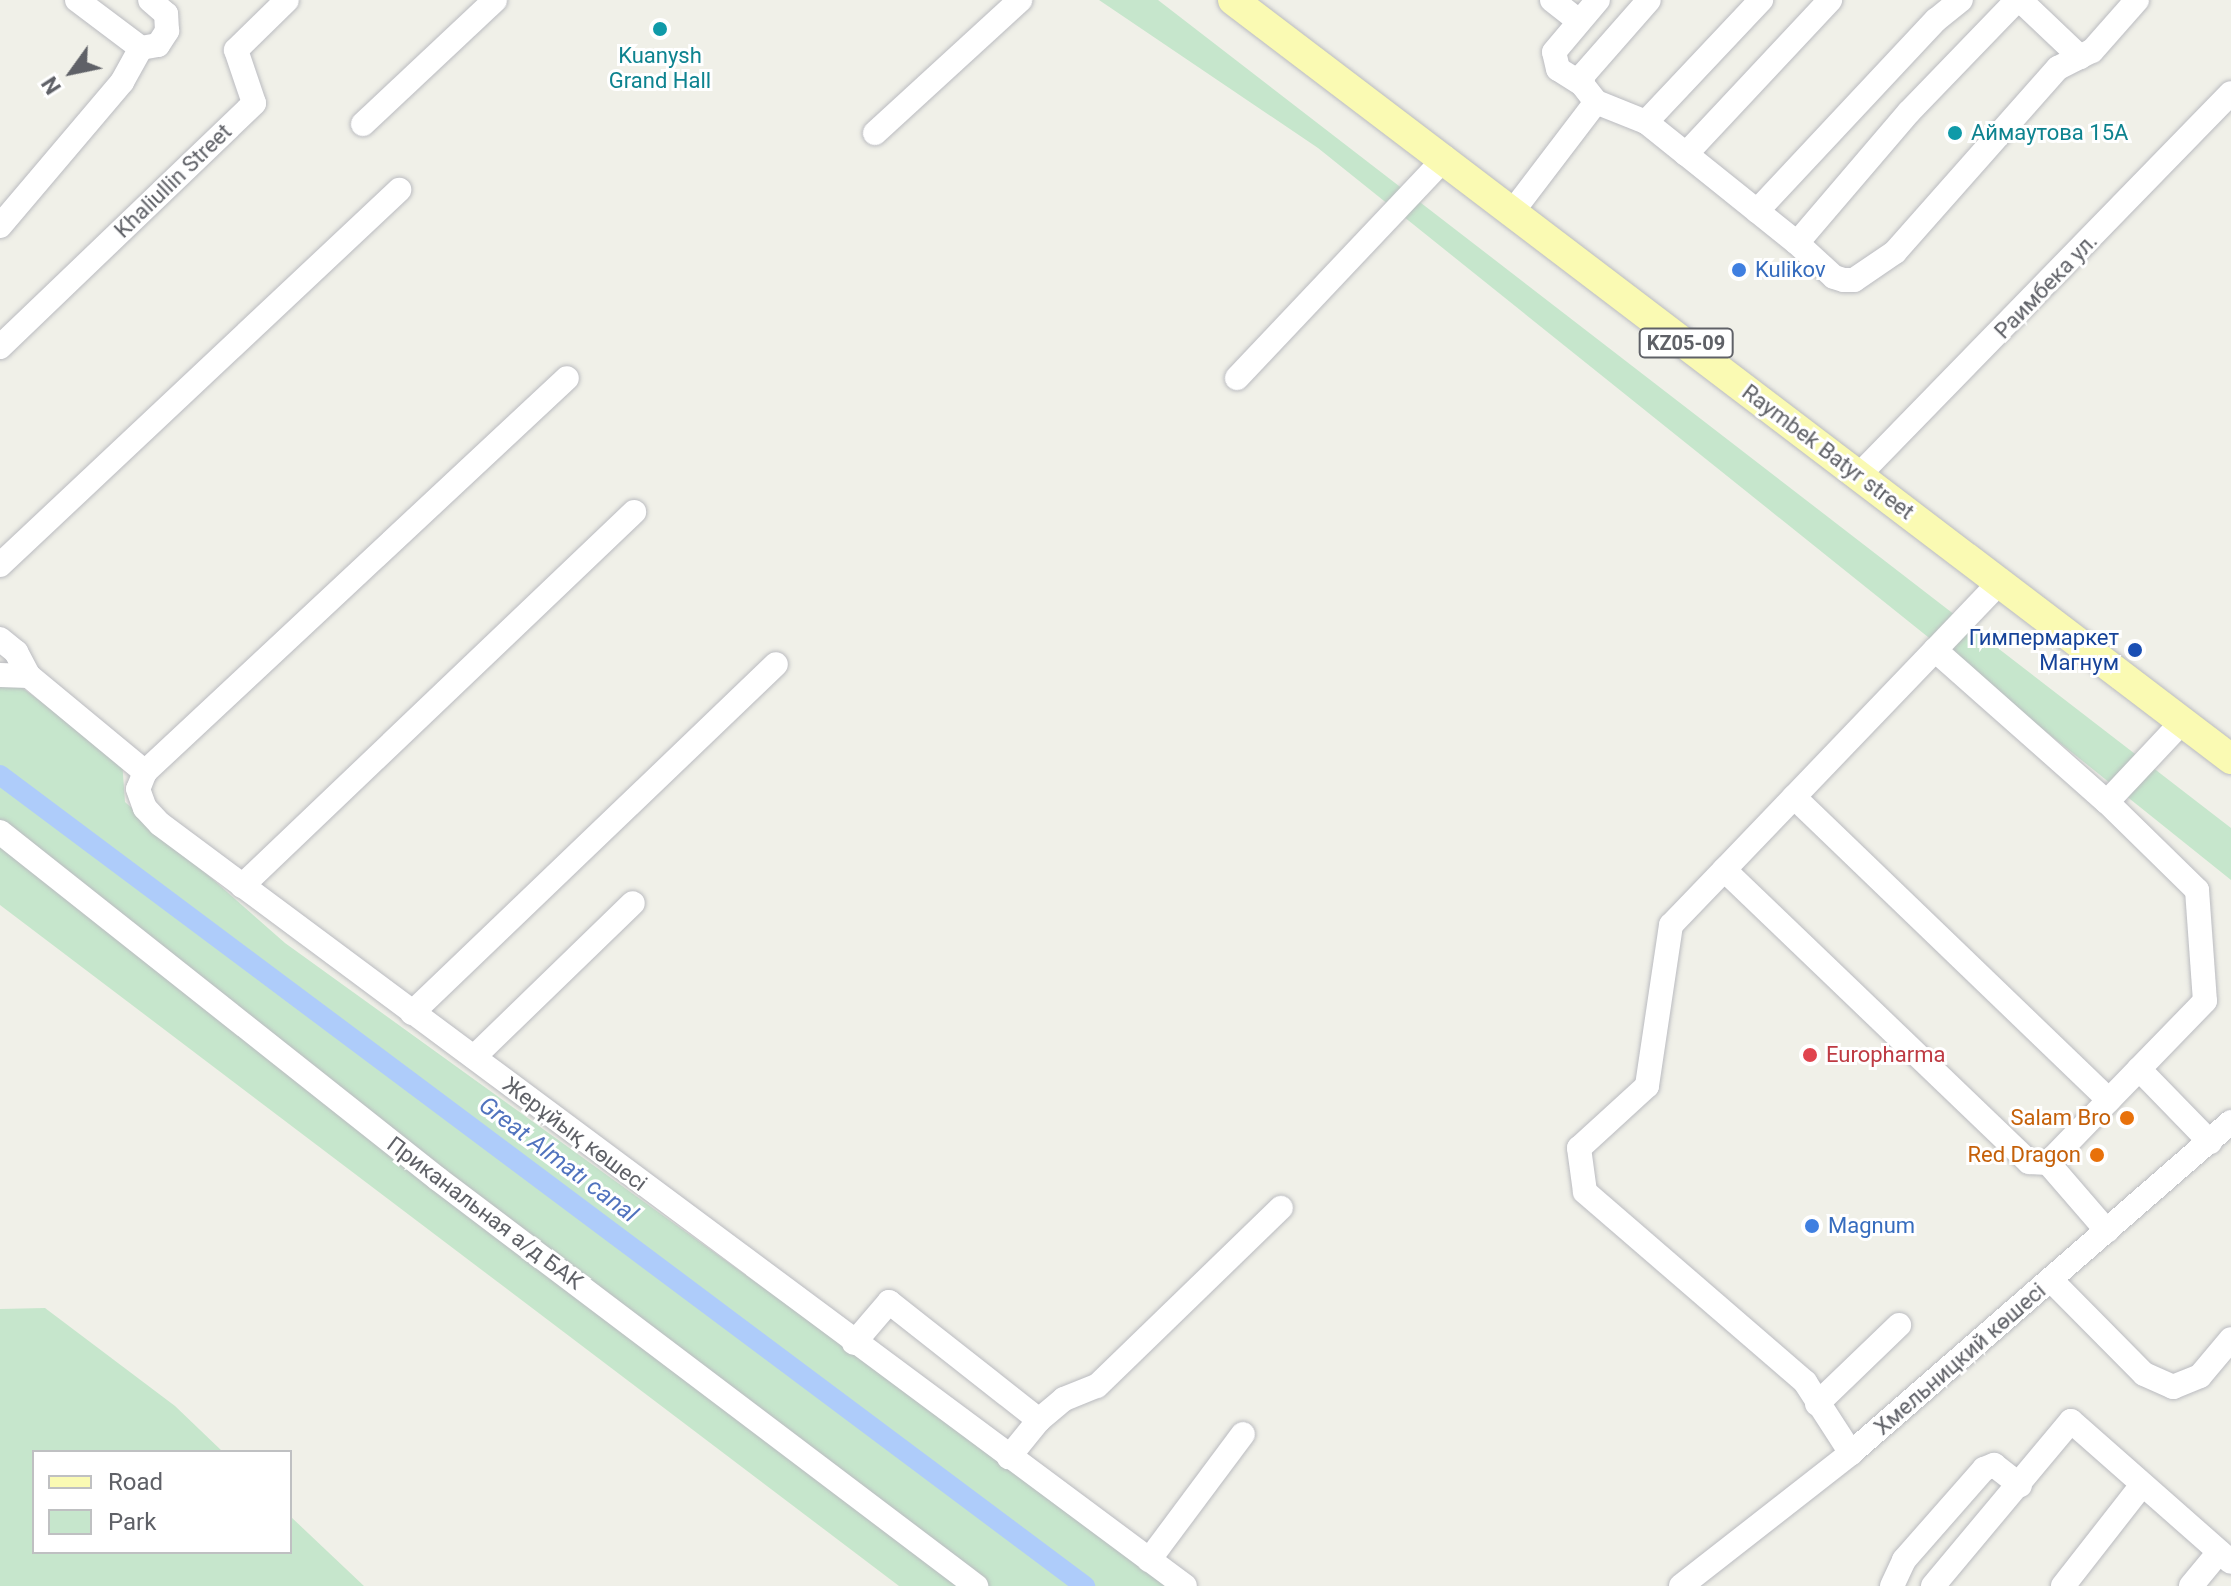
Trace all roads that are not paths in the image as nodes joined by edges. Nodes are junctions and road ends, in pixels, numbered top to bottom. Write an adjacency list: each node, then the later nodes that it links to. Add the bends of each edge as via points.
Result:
1 (77, 0): 16 (street)
2 (150, 0): 16 (street, via 166,14 167,31 158,45)
3 (287, 0): 30 (street, Khaliullin Street, via 236,50 254,103)
4 (495, 0): 21 (street)
5 (1020, 0): 22 (street)
6 (1233, 0): 24 (main road, Raymbek Batyr street / KZ05-09)
7 (1552, 0): 15 (street)
8 (1598, 0): 15 (street)
9 (1649, 0): 18 (street, via 1592,64)
10 (1761, 0): 20 (street)
11 (1830, 0): 23 (street)
12 (1961, 0): 27 (street, via 1936,20)
13 (2018, 0): 17 (street); 29 (street, via 1909,112)
14 (2137, 0): 17 (street, via 2092,51)
15 (1579, 21): 18 (street, via 1554,52 1554,62)
16 (141, 48): 28 (street, via 122,82)
17 (2080, 57): 29 (street, via 2058,68 1895,252 1854,280 1834,277)
18 (1589, 93): 20 (street); 26 (street)
19 (2231, 93): 33 (street, Раимбека ул.)
20 (1646, 122): 23 (street)
21 (363, 124)
22 (875, 133)
23 (1686, 154): 27 (street)
24 (1445, 158): 26 (main road, Raymbek Batyr street / KZ05-09); 32 (street)
25 (399, 190): 35 (street)
26 (1513, 211): 33 (main road, Raymbek Batyr street / KZ05-09)
27 (1757, 211): 29 (street)
28 (0, 226)
29 (1797, 243)
30 (0, 347)
31 (567, 378): 44 (street)
32 (1237, 378)
33 (1859, 475): 36 (main road, Raymbek Batyr street / KZ05-09)
34 (634, 512): 49 (street)
35 (0, 565)
36 (2000, 582): 38 (street); 42 (main road, Raymbek Batyr street / KZ05-09)
37 (0, 639): 41 (street, via 16,652)
38 (1935, 650): 45 (street); 46 (street)
39 (776, 664): 51 (street)
40 (0, 675): 41 (street)
41 (29, 676): 44 (street)
42 (2182, 722): 43 (main road, Raymbek Batyr street / KZ05-09); 46 (street)
43 (2231, 759)
44 (145, 772): 49 (street, Жерұйық көшесі, via 138,789 145,808)
45 (1794, 797): 48 (street); 54 (street)
46 (2107, 802): 53 (street, via 2197,890 2205,1001)
47 (0, 832): 73 (street, Приканальная а/д БАК, via 438,1179)
48 (1724, 870): 57 (street, via 2029,1162); 64 (street, via 1671,925 1647,1086 1579,1148 1585,1192 1805,1382)
49 (242, 886): 51 (street, Жерұйық көшесі)
50 (633, 903): 52 (street)
51 (412, 1013): 52 (street, Жерұйық көшесі)
52 (474, 1057): 63 (street, Жерұйық көшесі)
53 (2139, 1069): 54 (street); 56 (street)
54 (2109, 1100): 57 (street)
55 (2231, 1122): 56 (street, Хмельницкий көшесі)
56 (2210, 1142): 59 (street, Хмельницкий көшесі)
57 (2048, 1163): 59 (street)
58 (1281, 1208): 65 (street, via 1097,1386 1064,1399)
59 (2107, 1231): 60 (street, Хмельницкий көшесі)
60 (2051, 1280): 62 (street, via 2144,1374 2173,1387 2200,1376); 67 (street, Хмельницкий көшесі)
61 (1899, 1325): 64 (street)
62 (2231, 1339)
63 (854, 1343): 65 (street, via 889,1302); 68 (street, Жерұйық көшесі)
64 (1817, 1404): 67 (street)
65 (1039, 1420): 68 (street)
66 (1243, 1434): 72 (street)
67 (1851, 1453): 75 (street, Хмельницкий көшесі)
68 (1009, 1457): 72 (street, Жерұйық көшесі)
69 (2020, 1485): 70 (street, via 2071,1421); 76 (street, via 1994,1465 1984,1469 1904,1560); 77 (street)
70 (2142, 1485): 71 (street); 78 (street)
71 (2225, 1557): 79 (street)
72 (1149, 1560): 74 (street, Жерұйық көшесі)
73 (976, 1586)
74 (1185, 1586)
75 (1681, 1586)
76 (1892, 1586)
77 (1933, 1586)
78 (2063, 1586)
79 (2191, 1586)

